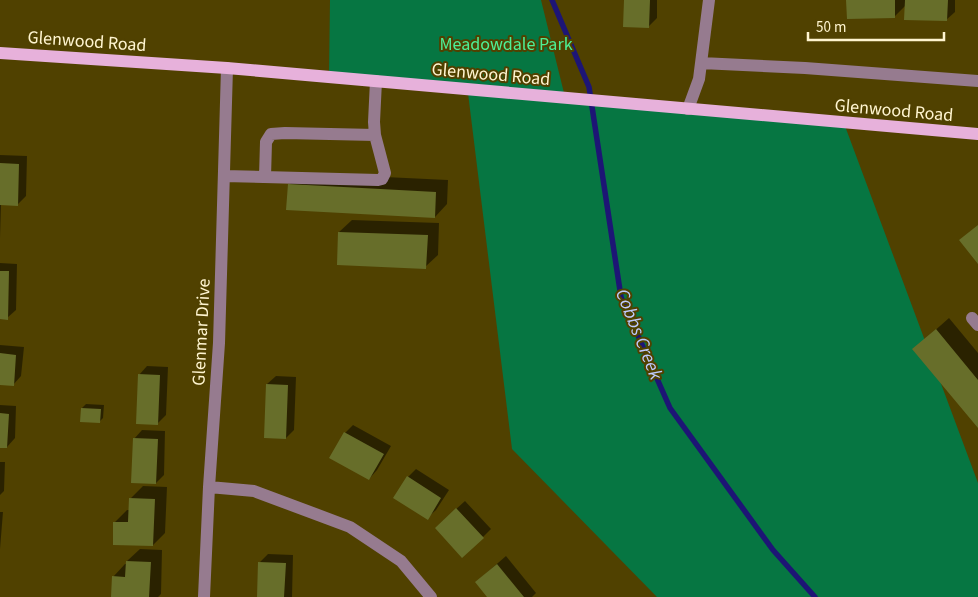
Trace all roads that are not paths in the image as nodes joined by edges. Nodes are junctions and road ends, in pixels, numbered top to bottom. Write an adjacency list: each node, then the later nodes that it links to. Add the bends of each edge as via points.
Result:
1 (709, 0): 3 (street)
2 (0, 53): 4 (main road, Glenwood Road)
3 (701, 63): 5 (street); 7 (street)
4 (227, 68): 6 (main road, Glenwood Road); 10 (street, Glenmar Drive)
5 (978, 81)
6 (376, 82): 7 (main road, Glenwood Road); 9 (street)
7 (688, 109): 8 (main road, Glenwood Road)
8 (978, 134)
9 (375, 135): 11 (street, via 271,134 266,142); 11 (street, via 385,173 382,179)
10 (224, 176): 11 (street); 12 (street, Glenmar Drive, via 219,343)
11 (265, 177)
12 (209, 487): 13 (street, Glenmar Drive); 14 (street, via 254,491 350,527 401,560)
13 (204, 597)
14 (431, 597)

